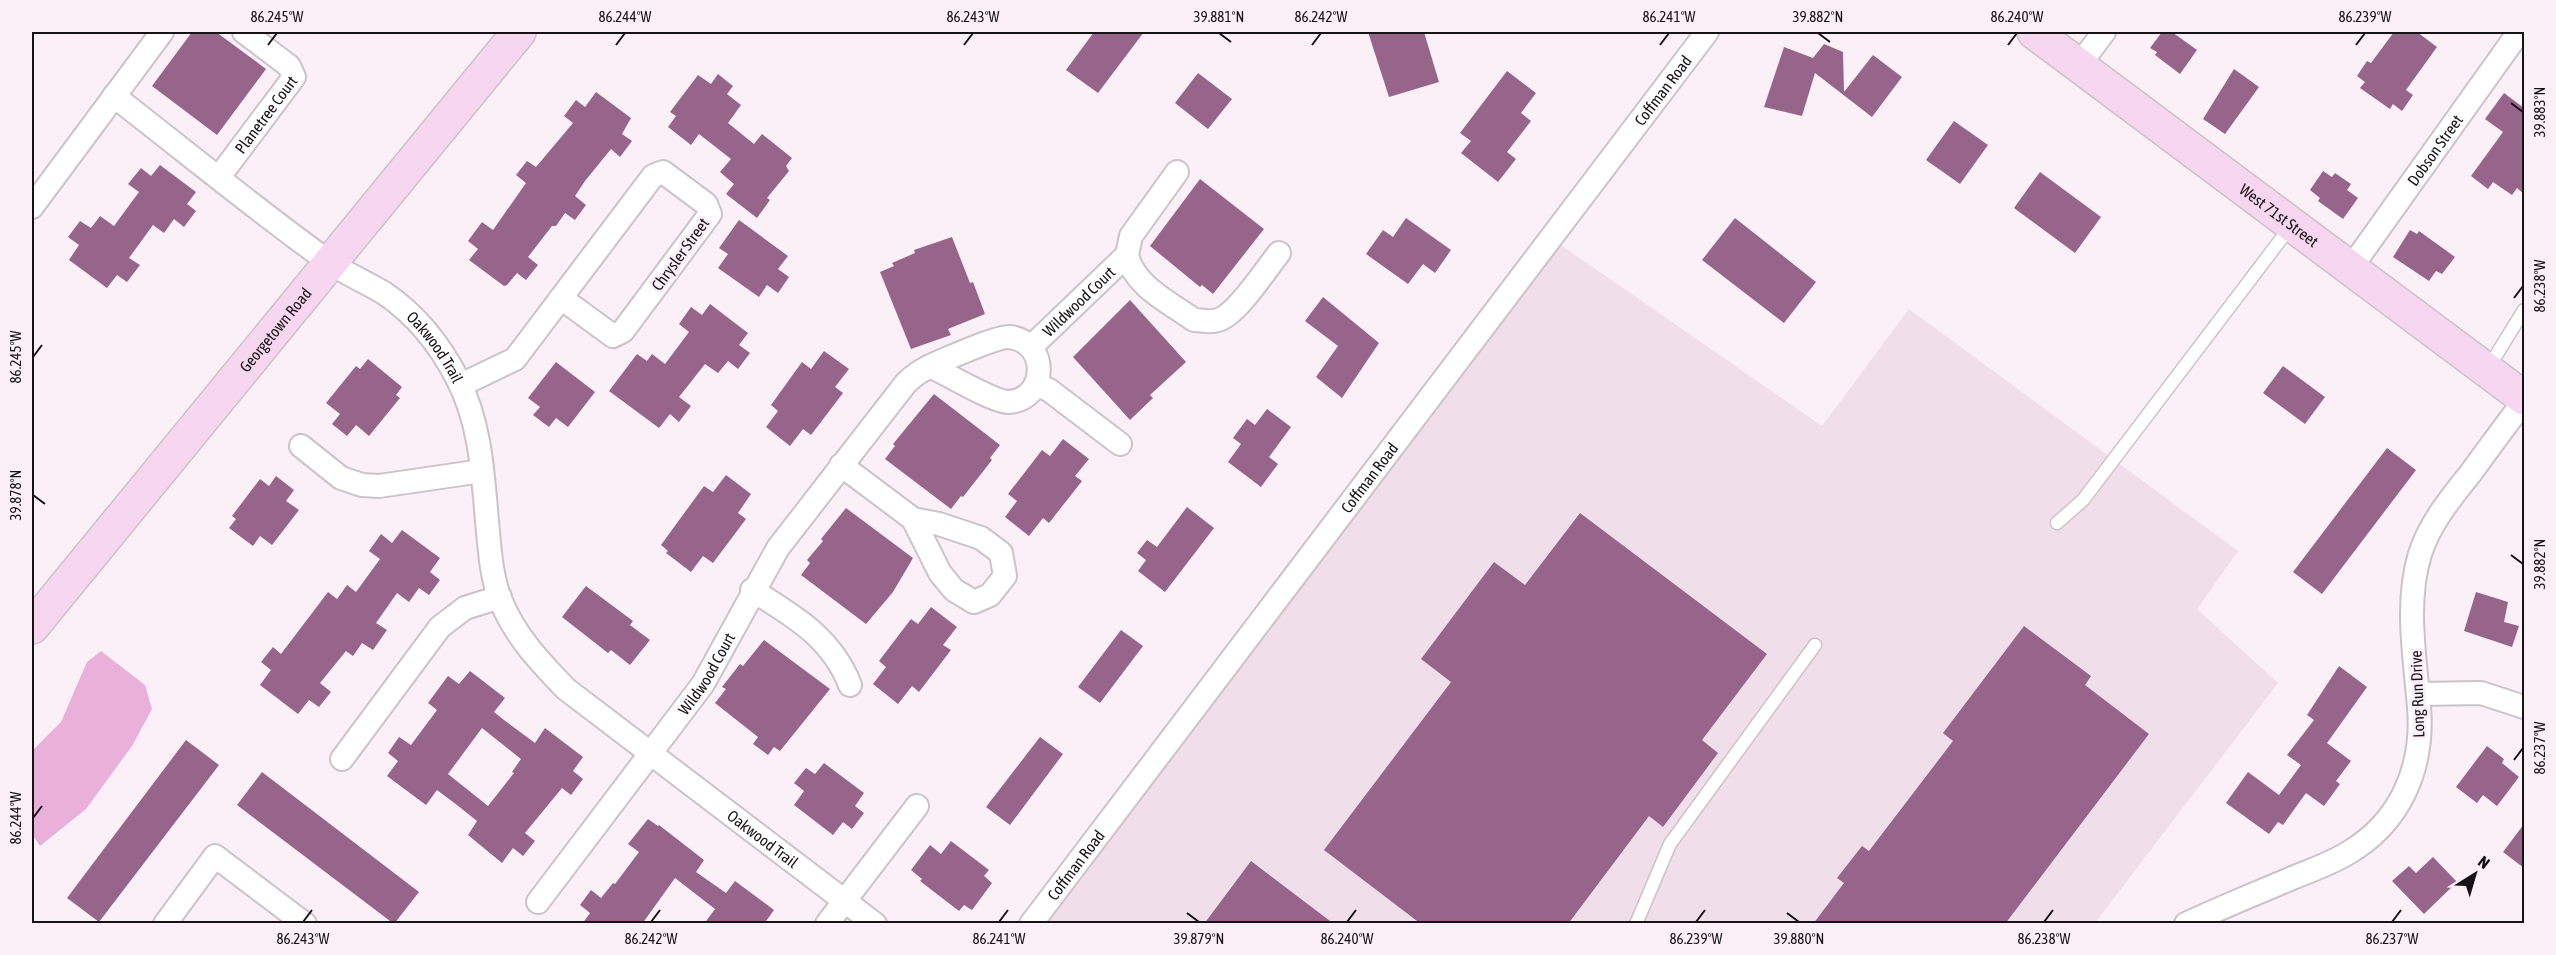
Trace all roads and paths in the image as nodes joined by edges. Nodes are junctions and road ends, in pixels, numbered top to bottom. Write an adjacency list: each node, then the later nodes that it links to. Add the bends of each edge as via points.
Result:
1 (162, 32): 9 (street)
2 (244, 32): 11 (street, Planetree Court, via 289,66 294,77)
3 (519, 32): 16 (main road, Georgetown Road)
4 (1707, 32): 48 (street, Coffman Road)
5 (2034, 32): 8 (main road, West 71st Street)
6 (2104, 32): 8 (street)
7 (2519, 32): 17 (street, Dobson Street)
8 (2079, 65): 13 (main road, West 71st Street)
9 (114, 96): 11 (street); 12 (street)
10 (1177, 172): 15 (street, Wildwood Court, via 1131,236)
11 (219, 177): 16 (street)
12 (32, 207)
13 (2291, 225): 17 (main road, West 71st Street); 31 (lane, via 2083,501)
14 (1279, 253): 15 (street, Wildwood Court, via 1233,310 1218,320 1204,322 1194,320 1143,283 1133,274)
15 (1127, 255): 20 (street, Wildwood Court)
16 (331, 263): 24 (street, Oakwood Trail, via 403,308 432,339); 34 (main road, Georgetown Road)
17 (2350, 269): 22 (main road, West 71st Street)
18 (561, 298): 18 (street, Chrysler Street, via 657,173 663,172 710,210 709,217 619,334 613,336); 24 (street, Chrysler Street, via 515,359)
19 (2524, 310): 22 (lane)
20 (1031, 347): 21 (street, Wildwood Court, via 1005,338); 23 (street, Wildwood Court, via 1040,366)
21 (930, 366): 23 (street, via 1006,402 1025,396); 28 (street, Wildwood Court, via 902,387)
22 (2487, 370): 25 (main road, West 71st Street)
23 (1036, 384): 26 (street)
24 (461, 385): 29 (street, Oakwood Trail, via 475,426)
25 (2524, 400): 37 (street, Long Run Drive, via 2443,508 2420,554 2413,596)
26 (1120, 444)
27 (301, 447): 29 (street, via 341,478 362,485)
28 (841, 465): 30 (street); 32 (street, Wildwood Court, via 778,548)
29 (482, 471): 33 (street, Oakwood Trail, via 491,560)
30 (913, 519)
31 (2057, 523)
32 (753, 590): 36 (street, via 815,632 832,651); 39 (street, Wildwood Court, via 709,675)
33 (500, 597): 39 (street, Oakwood Trail, via 520,637 544,668); 40 (street, via 465,608 440,627)
34 (32, 627)
35 (1815, 645): 49 (lane, via 1670,844)
36 (850, 685)
37 (2418, 694): 38 (street, via 2481,693); 50 (street, Long Run Drive, via 2418,757 2404,795 2367,841 2340,858)
38 (2524, 707)
39 (651, 752): 42 (street, Oakwood Trail); 43 (street)
40 (342, 759)
41 (917, 806): 42 (street)
42 (844, 901): 46 (street); 47 (street, Oakwood Trail)
43 (538, 902)
44 (165, 924): 45 (street, via 215,856)
45 (305, 924)
46 (827, 924)
47 (875, 924)
48 (1031, 924)
49 (1636, 924)
50 (2186, 924)

